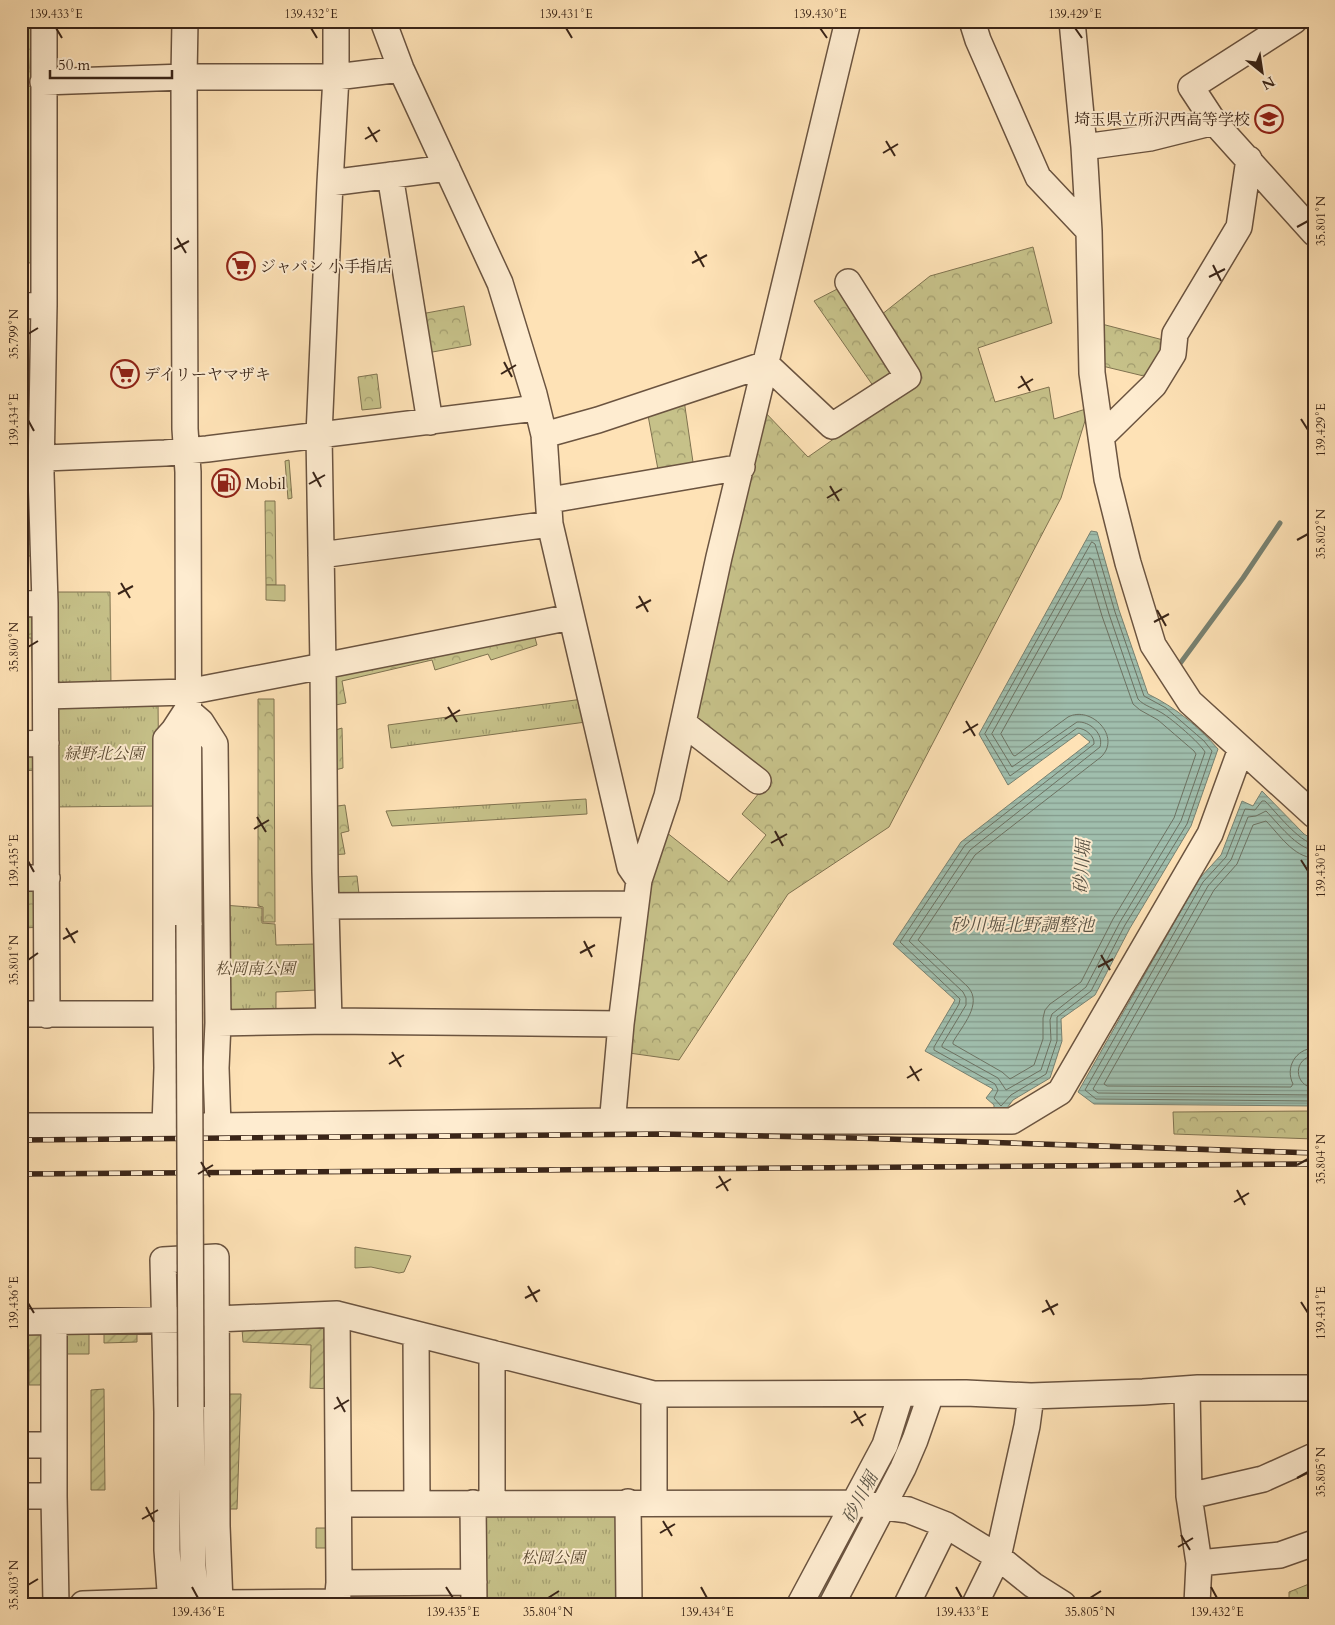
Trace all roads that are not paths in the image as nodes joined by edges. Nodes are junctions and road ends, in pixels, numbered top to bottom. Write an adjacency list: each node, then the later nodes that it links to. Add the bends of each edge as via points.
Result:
1 (44, 21): 12 (street)
2 (185, 21): 11 (street)
3 (336, 21): 10 (street)
4 (383, 21): 9 (street)
5 (848, 21): 23 (street)
6 (972, 21): 19 (street, via 1038,177)
7 (1072, 21): 14 (street)
8 (1294, 21): 13 (street, via 1191,88)
9 (401, 68): 10 (street); 16 (street)
10 (336, 77): 11 (street); 18 (street)
11 (184, 78): 12 (street); 29 (street)
12 (43, 82): 22 (street)
13 (1214, 122): 14 (street, via 1147,139); 15 (street)
14 (1084, 147): 19 (street)
15 (1249, 160): 20 (street); 28 (street, via 1239,227 1175,334 1173,354 1154,385)
16 (447, 168): 17 (street); 24 (street, via 500,283)
17 (390, 175): 18 (street); 25 (street)
18 (330, 183): 27 (street)
19 (1089, 231): 28 (street, via 1092,373)
20 (1314, 233)
21 (848, 282): 23 (street, via 908,377 832,426)
22 (33, 306): 30 (street)
23 (766, 364): 26 (street); 31 (street)
24 (536, 408): 25 (street); 26 (street)
25 (430, 422): 27 (street)
26 (544, 435): 32 (street)
27 (320, 436): 29 (street); 33 (street)
28 (1101, 437): 42 (street, via 1107,479 1153,645 1190,702)
29 (186, 451): 30 (street); 38 (street)
30 (31, 458): 34 (street)
31 (742, 467): 32 (street); 39 (street)
32 (550, 512): 33 (street); 35 (street)
33 (321, 555): 36 (street)
34 (33, 604): 37 (street)
35 (571, 617): 36 (street); 47 (street)
36 (324, 666): 38 (street); 48 (street)
37 (46, 696): 38 (street); 40 (street)
38 (187, 701): 51 (street, via 174,730 166,739); 53 (street, via 216,744); 95 (street, bridge, via 191,1407)
39 (683, 723): 43 (street); 47 (street, via 667,796)
40 (46, 743): 41 (street); 46 (street)
41 (21, 744)
42 (1240, 749): 44 (street); 55 (street, via 1210,834 1060,1092 1012,1121)
43 (758, 781)
44 (1314, 815)
45 (21, 878): 46 (street)
46 (47, 878): 50 (street)
47 (638, 892): 48 (street); 54 (street)
48 (326, 906): 52 (street)
49 (21, 1014): 50 (street)
50 (48, 1014): 51 (street)
51 (166, 1014): 57 (street)
52 (329, 1021): 53 (street); 54 (street)
53 (218, 1023): 58 (street)
54 (621, 1024): 55 (street)
55 (615, 1121): 58 (street)
56 (21, 1126): 57 (street)
57 (165, 1126): 58 (street)
58 (218, 1126)
59 (337, 1314): 60 (street); 64 (street); 82 (street)
60 (216, 1319): 61 (street); 61 (street, via 216,1257 163,1260); 96 (street)
61 (165, 1321): 63 (street); 92 (street)
62 (21, 1322): 63 (street)
63 (54, 1322): 73 (street)
64 (416, 1334): 65 (street); 83 (street)
65 (492, 1353): 68 (street); 80 (street)
66 (1314, 1388): 67 (street)
67 (1187, 1389): 71 (street); 77 (street)
68 (654, 1394): 69 (street); 79 (street)
69 (900, 1394): 70 (street); 81 (street, via 885,1445)
70 (931, 1394): 71 (street); 84 (street, via 915,1440)
71 (1031, 1396): 87 (street)
72 (21, 1445): 73 (street)
73 (54, 1445): 76 (street)
74 (1314, 1456): 77 (street, via 1263,1480)
75 (21, 1496): 76 (street)
76 (54, 1496): 93 (street)
77 (1189, 1496): 88 (street)
78 (628, 1502): 79 (street); 80 (street); 97 (street)
79 (654, 1502): 81 (street)
80 (483, 1503): 83 (street); 89 (street)
81 (854, 1503): 84 (street); 98 (street)
82 (339, 1504): 83 (street); 91 (street)
83 (417, 1504)
84 (883, 1506): 85 (street, via 908,1510); 99 (street)
85 (946, 1525): 87 (street); 100 (street)
86 (1314, 1543): 88 (street, via 1280,1555)
87 (998, 1557): 90 (street); 101 (street)
88 (1198, 1562): 103 (street)
89 (474, 1593): 91 (street)
90 (1028, 1595): 102 (street)
91 (338, 1596): 96 (street)
92 (170, 1602): 94 (street)
93 (56, 1604)
94 (84, 1604)
95 (196, 1604)
96 (220, 1604)
97 (629, 1604)
98 (800, 1604)
99 (832, 1604)
100 (907, 1604)
101 (974, 1604)
102 (1063, 1604)
103 (1196, 1604)

